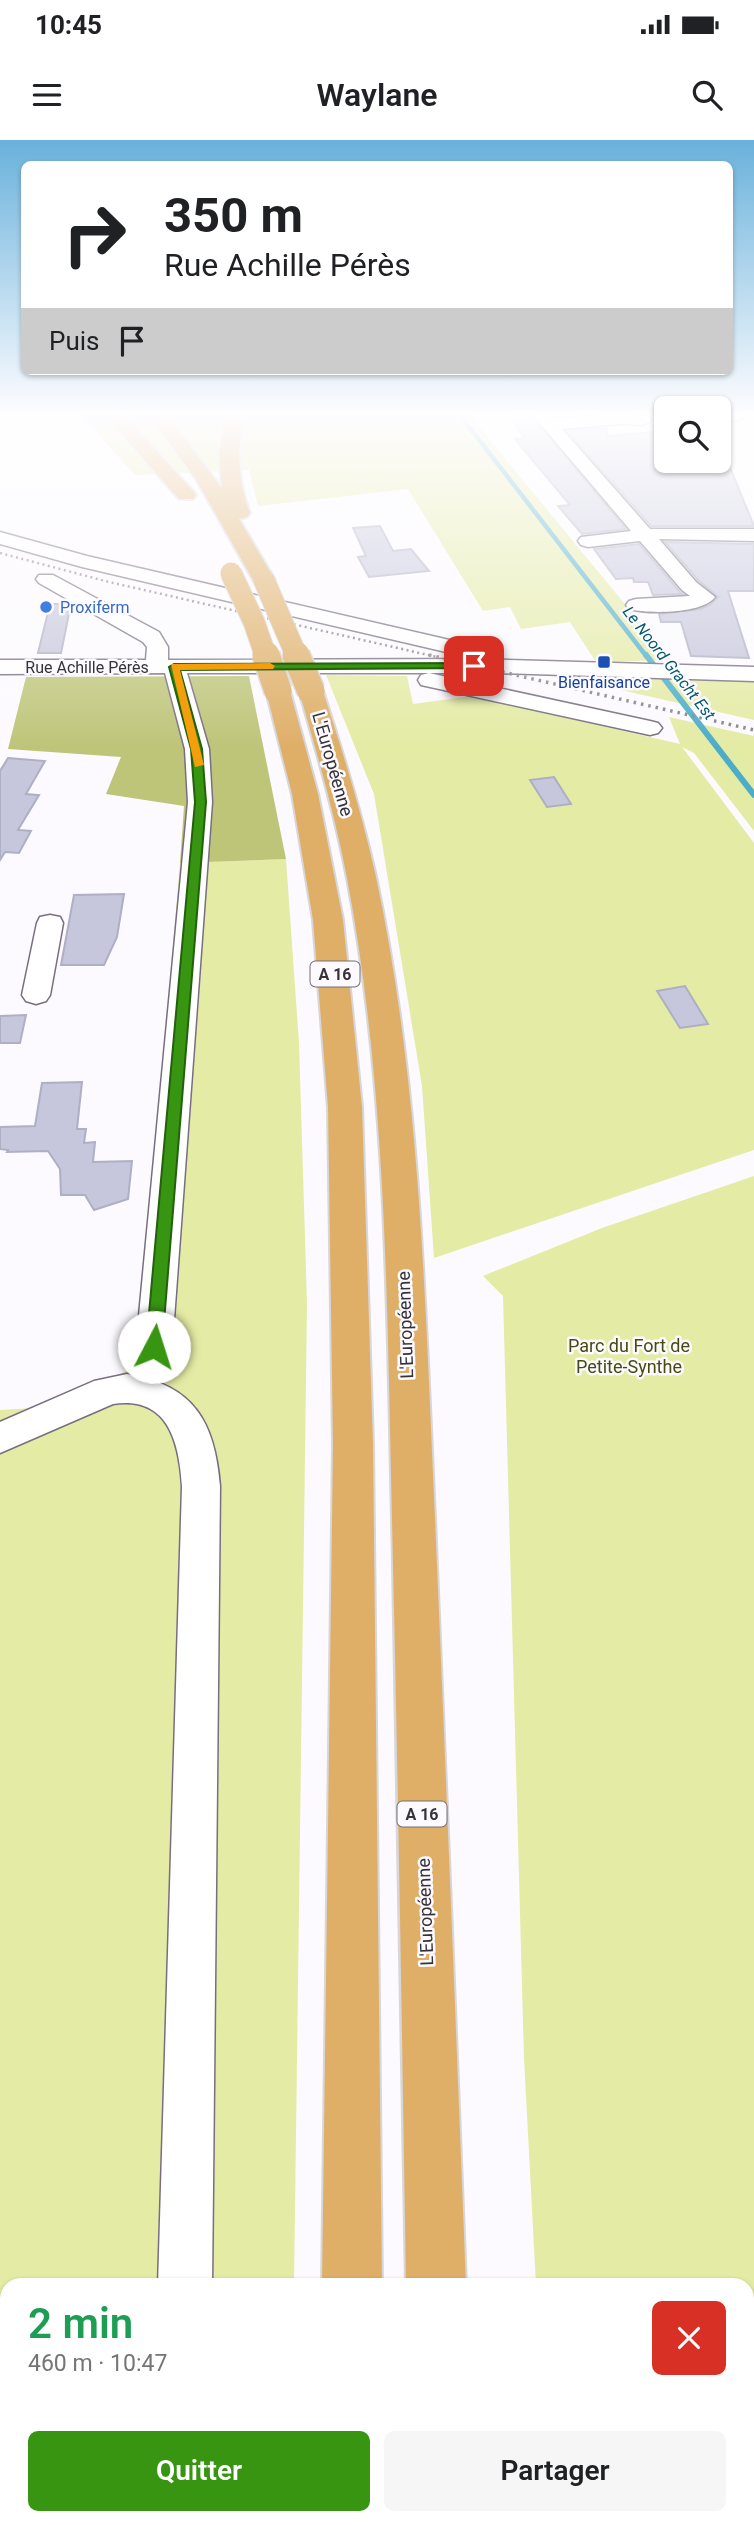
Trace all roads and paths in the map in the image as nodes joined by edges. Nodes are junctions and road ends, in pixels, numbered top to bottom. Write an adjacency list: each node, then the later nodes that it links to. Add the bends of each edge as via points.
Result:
1 (232, 525): 10 (highway, L'Européenne / A 16)
2 (246, 525): 10 (highway)
3 (636, 525): 4 (street)
4 (644, 535): 5 (street); 7 (street); 11 (street, via 689,586 705,597 688,604)
5 (754, 535)
6 (0, 538): 14 (street)
7 (587, 541)
8 (227, 565): 23 (highway, L'Européenne / A 16, bridge, via 254,622 278,691 314,833 332,945 345,1107 352,1345)
9 (46, 579): 13 (street, via 151,637)
10 (264, 580): 24 (highway, L'Européenne / A 16, bridge, via 311,691 341,784 369,912 389,1068 407,1342)
11 (636, 605)
12 (419, 666): 13 (street, Rue Achille Pérès); 14 (street, Rue Achille Pérès); 17 (street, via 426,679 437,683)
13 (165, 667): 15 (street, Rue Achille Pérès); 20 (street, via 197,749 200,802)
14 (522, 667): 16 (street, Rue Achille Pérès)
15 (4, 673)
16 (754, 674)
17 (650, 728)
18 (50, 923): 19 (street)
19 (36, 995)
20 (154, 1347)
21 (0, 1438): 22 (street, via 107,1391 136,1389 174,1406 190,1428 199,1456)
22 (185, 2278)
23 (352, 2278)
24 (436, 2278)

